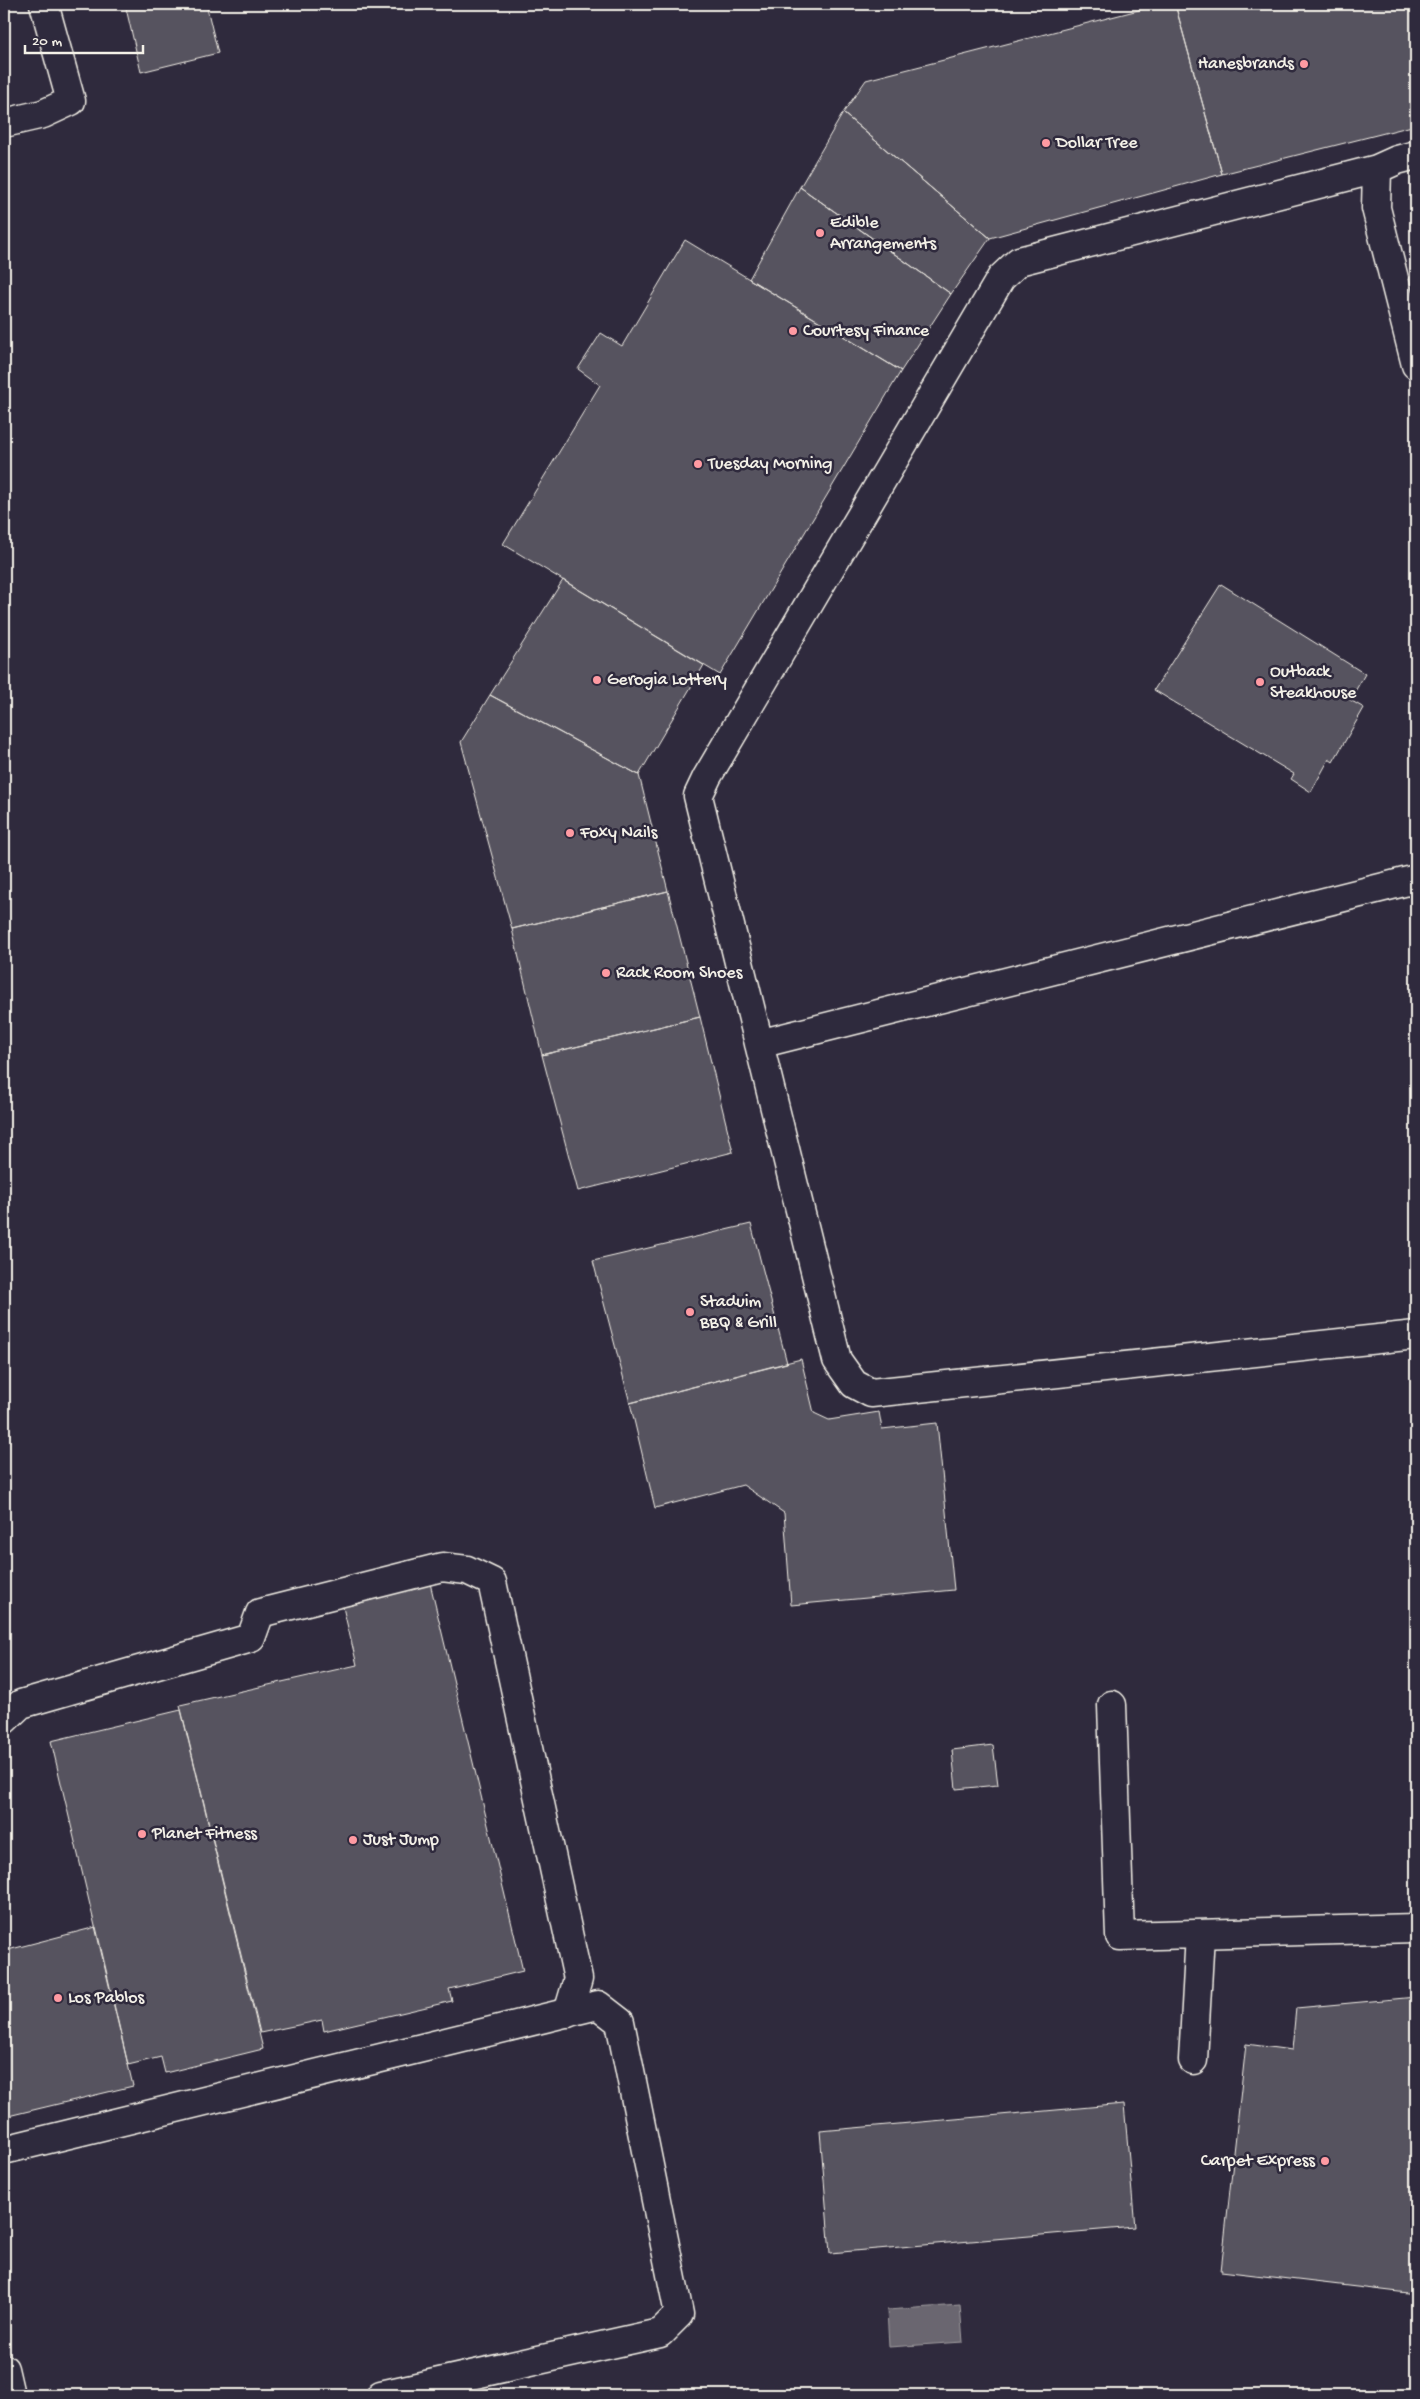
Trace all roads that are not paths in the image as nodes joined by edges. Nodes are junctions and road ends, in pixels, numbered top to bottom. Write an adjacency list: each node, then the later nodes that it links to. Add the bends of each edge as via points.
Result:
1 (44, 4): 2 (street, via 71,101 43,114)
2 (4, 123)
3 (1416, 155): 4 (street)
4 (1377, 170): 5 (street, via 1376,208); 7 (street, via 1020,261 1001,278 698,796)
5 (1416, 365)
6 (1416, 879): 7 (street)
7 (759, 1044): 8 (street, via 838,1360 854,1384 871,1393)
8 (1416, 1335)
9 (1112, 1705): 12 (street, via 1120,1936)
10 (4, 1720): 13 (street, via 21,1704 251,1638 260,1613 442,1567 467,1570 492,1582 578,1979)
11 (1416, 1928): 12 (street)
12 (1200, 1934): 14 (street)
13 (568, 2013): 15 (street); 18 (street, via 598,2005 620,2022 679,2314 660,2333)
14 (1193, 2060)
15 (4, 2150)
16 (4, 2369): 17 (street)
17 (10, 2395)
18 (381, 2395)

